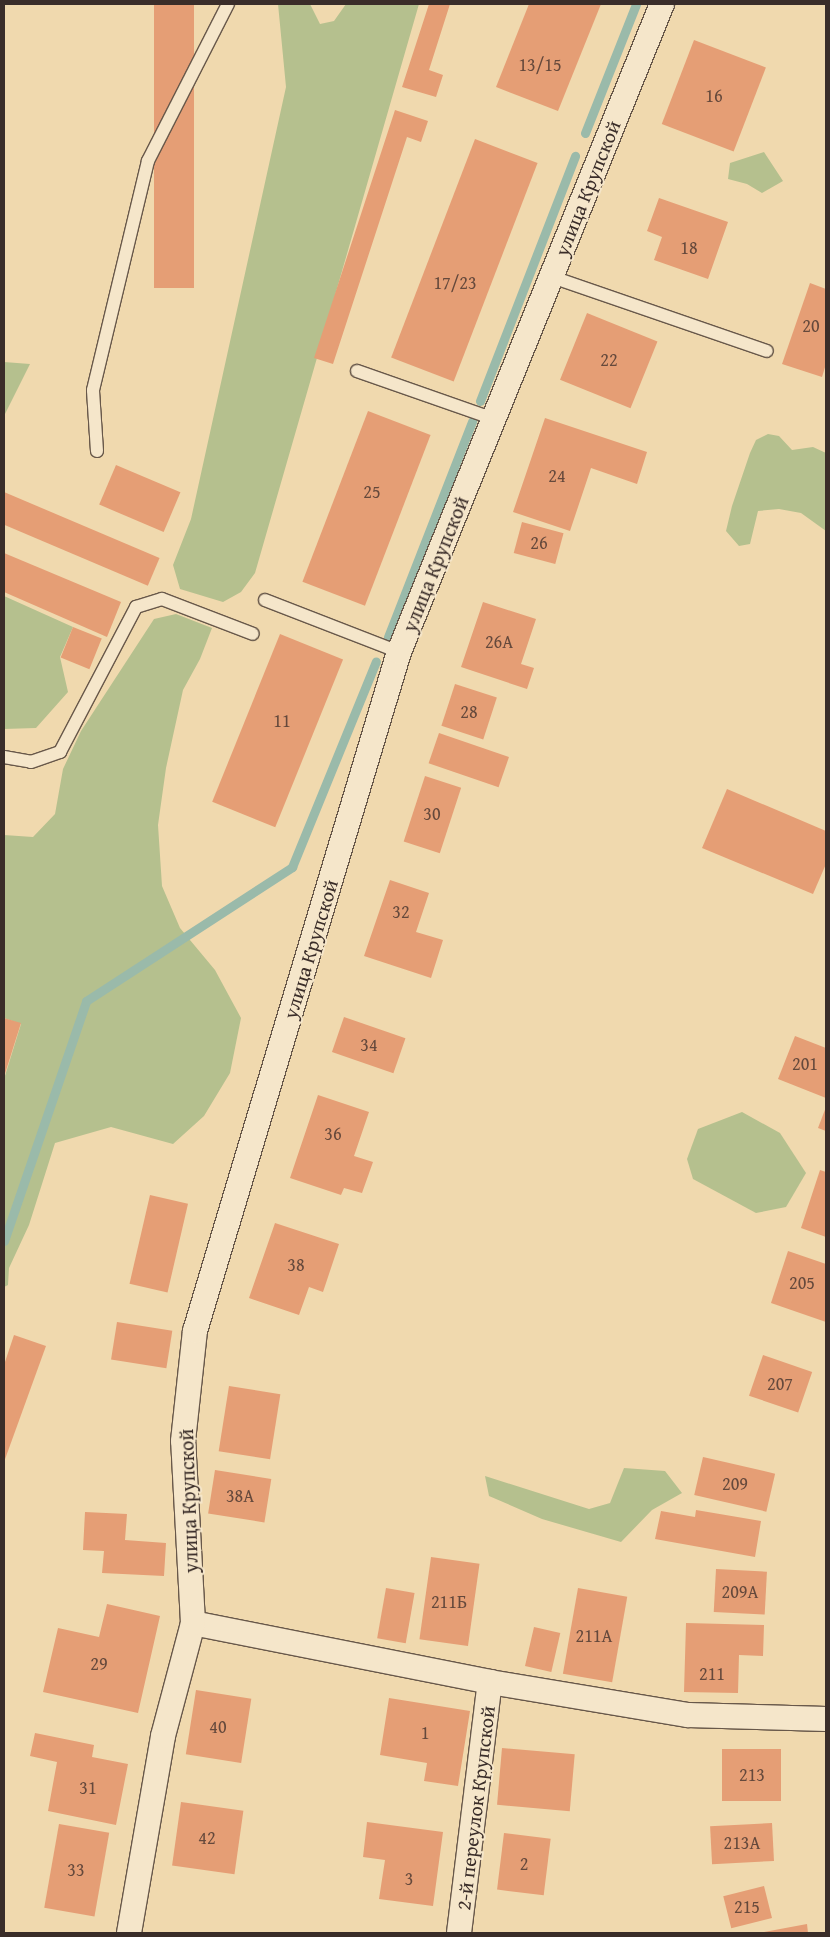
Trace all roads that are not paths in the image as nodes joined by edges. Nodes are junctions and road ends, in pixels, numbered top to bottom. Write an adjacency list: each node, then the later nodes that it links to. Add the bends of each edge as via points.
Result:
1 (228, 4): 7 (lane, via 148,161 93,390)
2 (662, 4): 3 (street, улица Крупской)
3 (552, 277): 4 (lane); 6 (street, улица Крупской)
4 (766, 351)
5 (357, 371): 6 (lane)
6 (494, 419): 10 (street, улица Крупской)
7 (97, 451)
8 (265, 600): 10 (lane)
9 (253, 634): 11 (lane, via 162,599 136,607 60,752 31,762)
10 (399, 652): 12 (street, улица Крупской, via 195,1331 183,1441)
11 (4, 757)
12 (193, 1623): 13 (street); 15 (street, улица Крупской, via 163,1736)
13 (490, 1682): 14 (street, via 688,1715); 16 (street, 2-й переулок Крупской)
14 (826, 1719)
15 (129, 1933)
16 (459, 1933)

